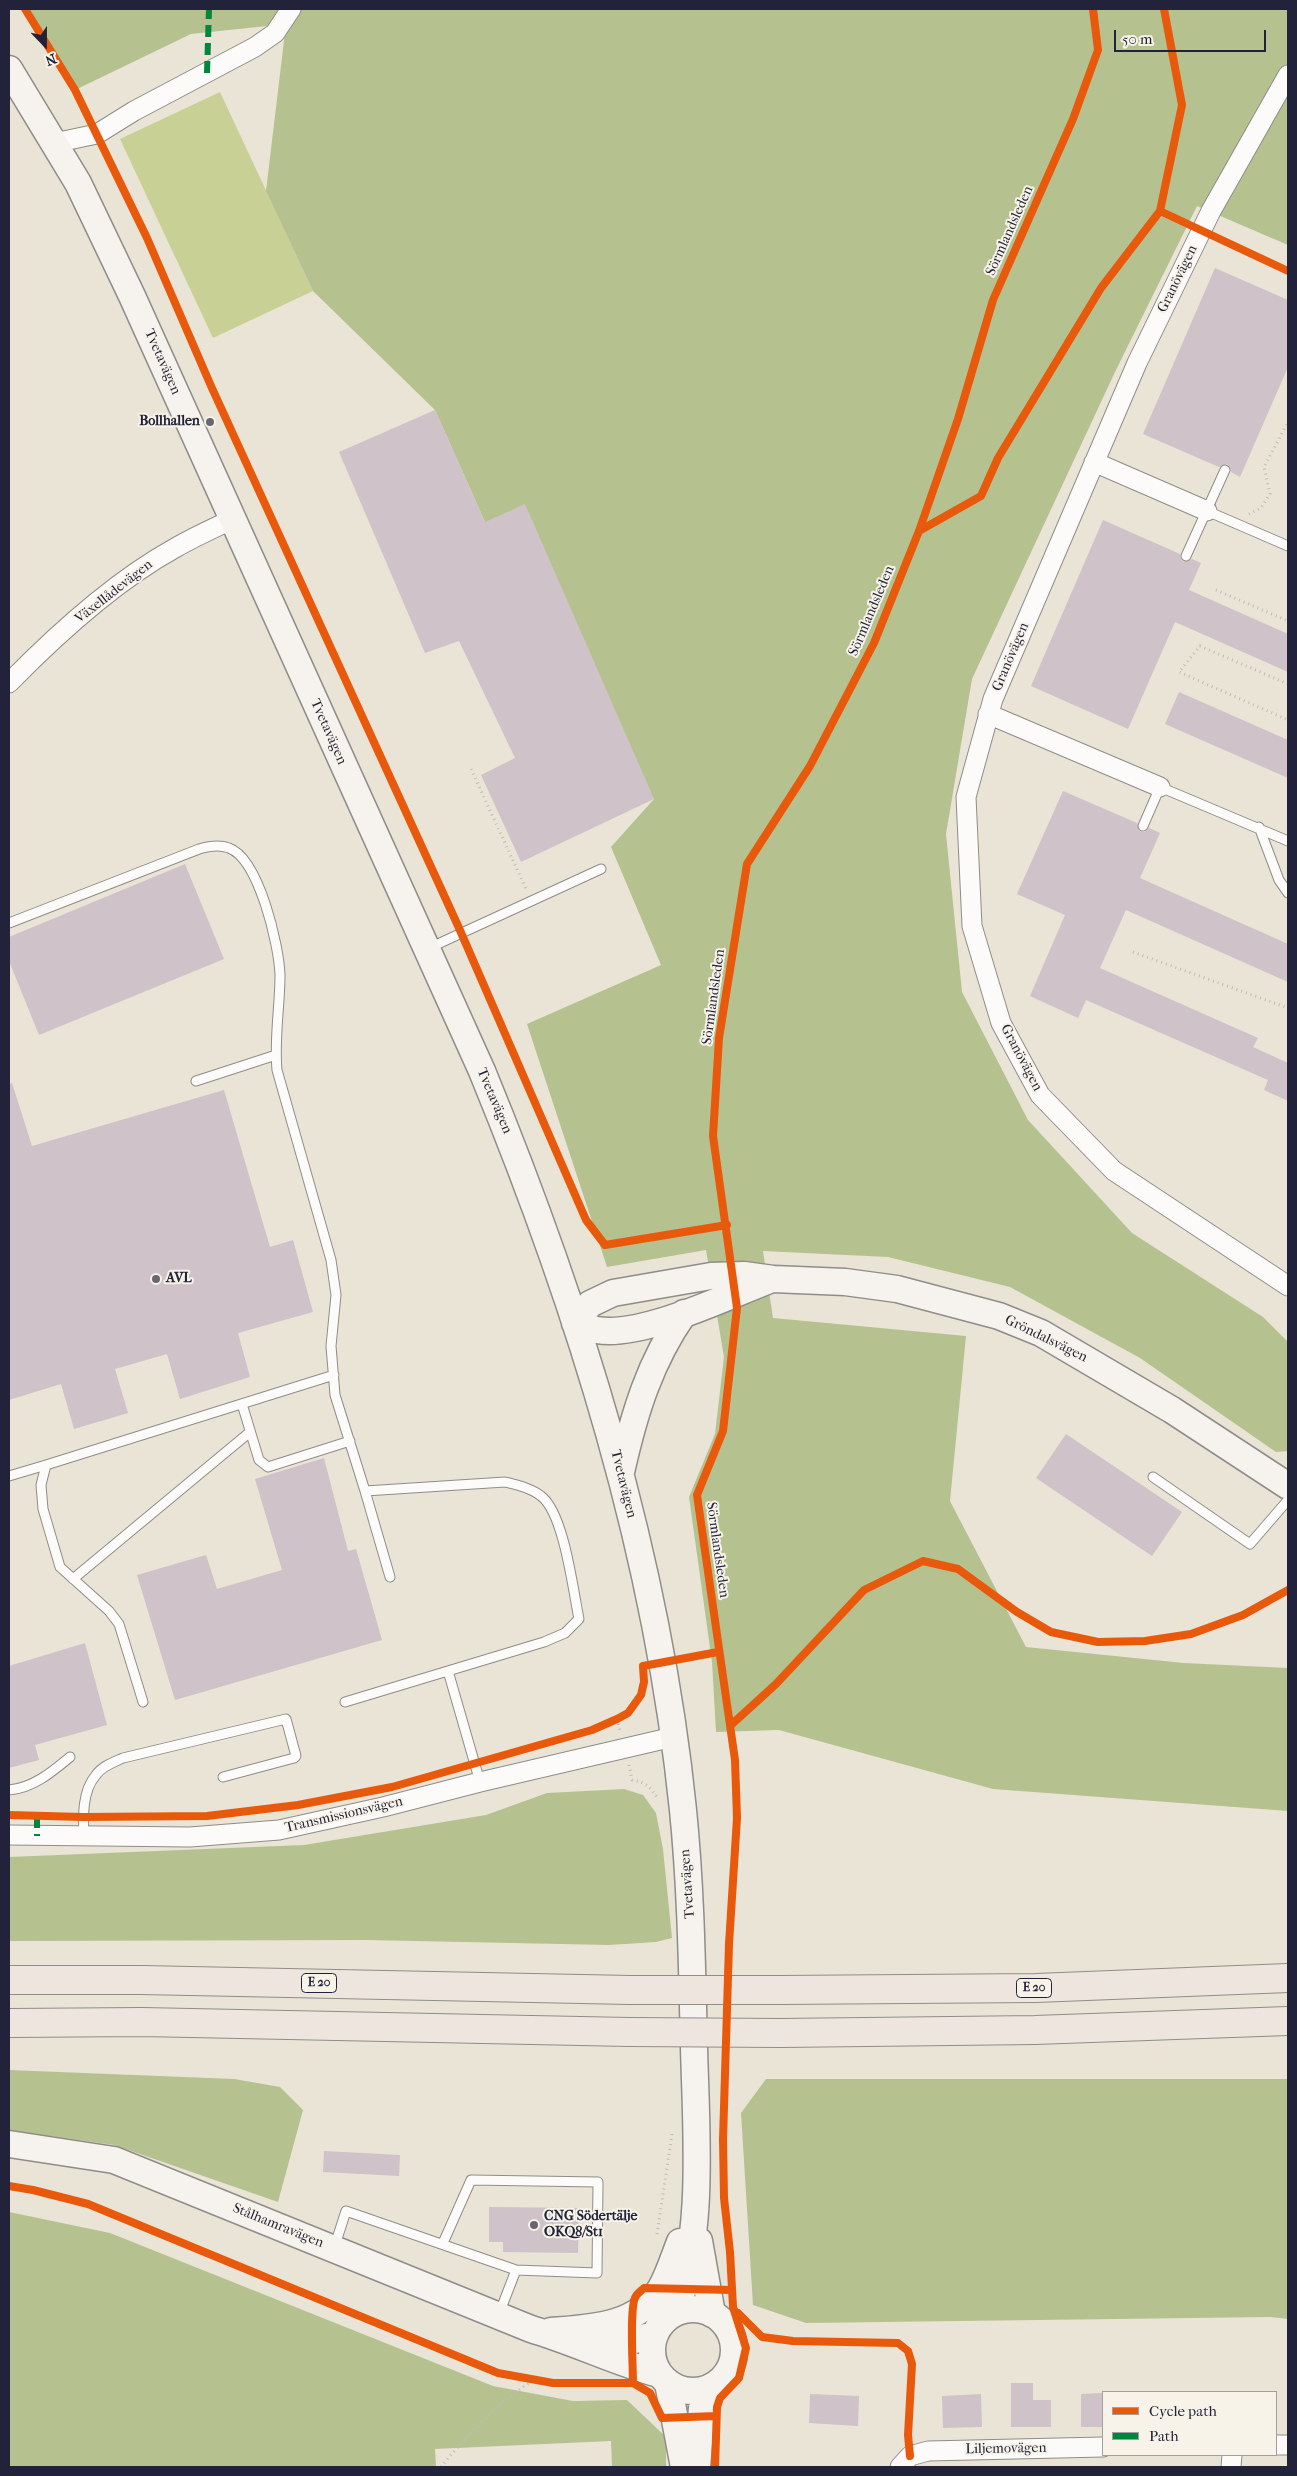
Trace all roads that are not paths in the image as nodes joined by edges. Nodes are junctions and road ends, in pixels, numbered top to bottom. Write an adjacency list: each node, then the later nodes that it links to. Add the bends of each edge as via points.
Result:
1 (291, 9): 4 (street, via 275,33 255,47 97,134)
2 (9, 69): 4 (main road, Tvetavägen)
3 (1288, 75): 5 (street, Granövägen, via 1211,211 1136,364)
4 (54, 143): 8 (main road, Tvetavägen, via 103,235)
5 (1094, 462): 7 (street); 12 (street, Granövägen)
6 (1225, 470): 7 (lane)
7 (1206, 512): 9 (lane); 10 (lane)
8 (233, 519): 11 (street, Växellådevägen, via 147,565 63,632); 20 (main road, Tvetavägen)
9 (1288, 546)
10 (1186, 556)
11 (9, 683)
12 (988, 714): 13 (street); 24 (street, Granövägen, via 966,797 972,926 1001,1023 1040,1095 1114,1171)
13 (1160, 787): 14 (lane); 15 (lane)
14 (1143, 826)
15 (1259, 827): 16 (lane); 18 (lane, via 1279,880)
16 (1288, 841)
17 (601, 869): 20 (lane)
18 (1288, 893)
19 (9, 923): 21 (lane, via 199,849 212,845 229,848 247,865 256,882 277,947 280,974)
20 (427, 949): 26 (main road, Tvetavägen, via 517,1155)
21 (276, 1055): 22 (lane); 27 (lane, via 331,1260 336,1295 331,1346)
22 (196, 1080)
23 (773, 1279): 25 (main road, Gröndalsvägen); 26 (main road, Gröndalsvägen, via 744,1275 711,1276 613,1293 590,1304); 35 (main road, Gröndalsvägen, via 845,1282 897,1289 999,1316 1074,1351)
24 (1288, 1286)
25 (684, 1313): 26 (main road, Gröndalsvägen, via 621,1330 597,1330); 32 (main road, via 650,1371 632,1422)
26 (575, 1323): 32 (main road, Tvetavägen)
27 (334, 1375): 28 (lane); 30 (lane, via 335,1395)
28 (242, 1404): 29 (lane); 31 (lane)
29 (250, 1432): 30 (lane, via 258,1460 268,1466); 39 (lane)
30 (350, 1441): 36 (lane)
31 (46, 1465): 33 (lane); 39 (lane, via 41,1485 43,1508 60,1566)
32 (621, 1472): 43 (main road, Tvetavägen, via 661,1662)
33 (9, 1476)
34 (1153, 1477): 37 (lane, via 1250,1544)
35 (1288, 1486)
36 (366, 1492): 38 (lane); 40 (lane, via 506,1482 542,1496 554,1512 579,1619 564,1634 544,1642)
37 (1288, 1500)
38 (390, 1577)
39 (73, 1579): 41 (lane, via 119,1624)
40 (448, 1671): 42 (lane); 46 (lane)
41 (143, 1702)
42 (344, 1702)
43 (673, 1737): 46 (street, Transmissionsvägen); 55 (main road, Tvetavägen, via 683,1811 691,1933)
44 (70, 1757): 47 (lane, via 47,1776)
45 (223, 1777): 49 (lane, via 294,1758 286,1719 123,1758 105,1767 96,1774 88,1793 83,1817)
46 (480, 1782): 49 (street, Transmissionsvägen, via 279,1830 190,1837)
47 (9, 1790)
48 (9, 1835): 49 (street, Transmissionsvägen)
49 (84, 1837)
50 (1288, 1978): 51 (highway, E 20, bridge, via 1036,1988 780,1990)
51 (9, 1980)
52 (1288, 2021): 53 (highway, bridge, via 1035,2030 781,2033 142,2022)
53 (9, 2023)
54 (9, 2144): 57 (main road, Stålhamravägen, via 114,2160)
55 (695, 2208): 59 (main road, Tvetavägen, via 684,2289); 60 (main road, Tvetavägen); 62 (main road, Stålhamravägen, via 666,2277 646,2305 613,2323)
56 (443, 2243): 57 (lane, via 346,2211); 58 (lane); 58 (lane, via 471,2180 598,2182 598,2273)
57 (333, 2249): 61 (main road, Stålhamravägen)
58 (516, 2270): 61 (lane)
59 (675, 2313): 60 (main road, via 694,2309); 63 (main road)
60 (712, 2314): 66 (main road, via 728,2331 734,2352 726,2374)
61 (498, 2315): 62 (main road, Stålhamravägen)
62 (541, 2332): 64 (main road, Stålhamravägen)
63 (655, 2334): 64 (main road, Stålhamravägen, via 634,2340); 65 (main road, via 652,2350)
64 (568, 2341): 65 (main road, Stålhamravägen)
65 (663, 2378): 66 (main road, via 683,2390); 69 (main road)
66 (709, 2388): 70 (main road, via 702,2408)
67 (1102, 2447): 68 (street, Liljemovägen, via 928,2451)
68 (905, 2462)
69 (684, 2467)
70 (697, 2467)

